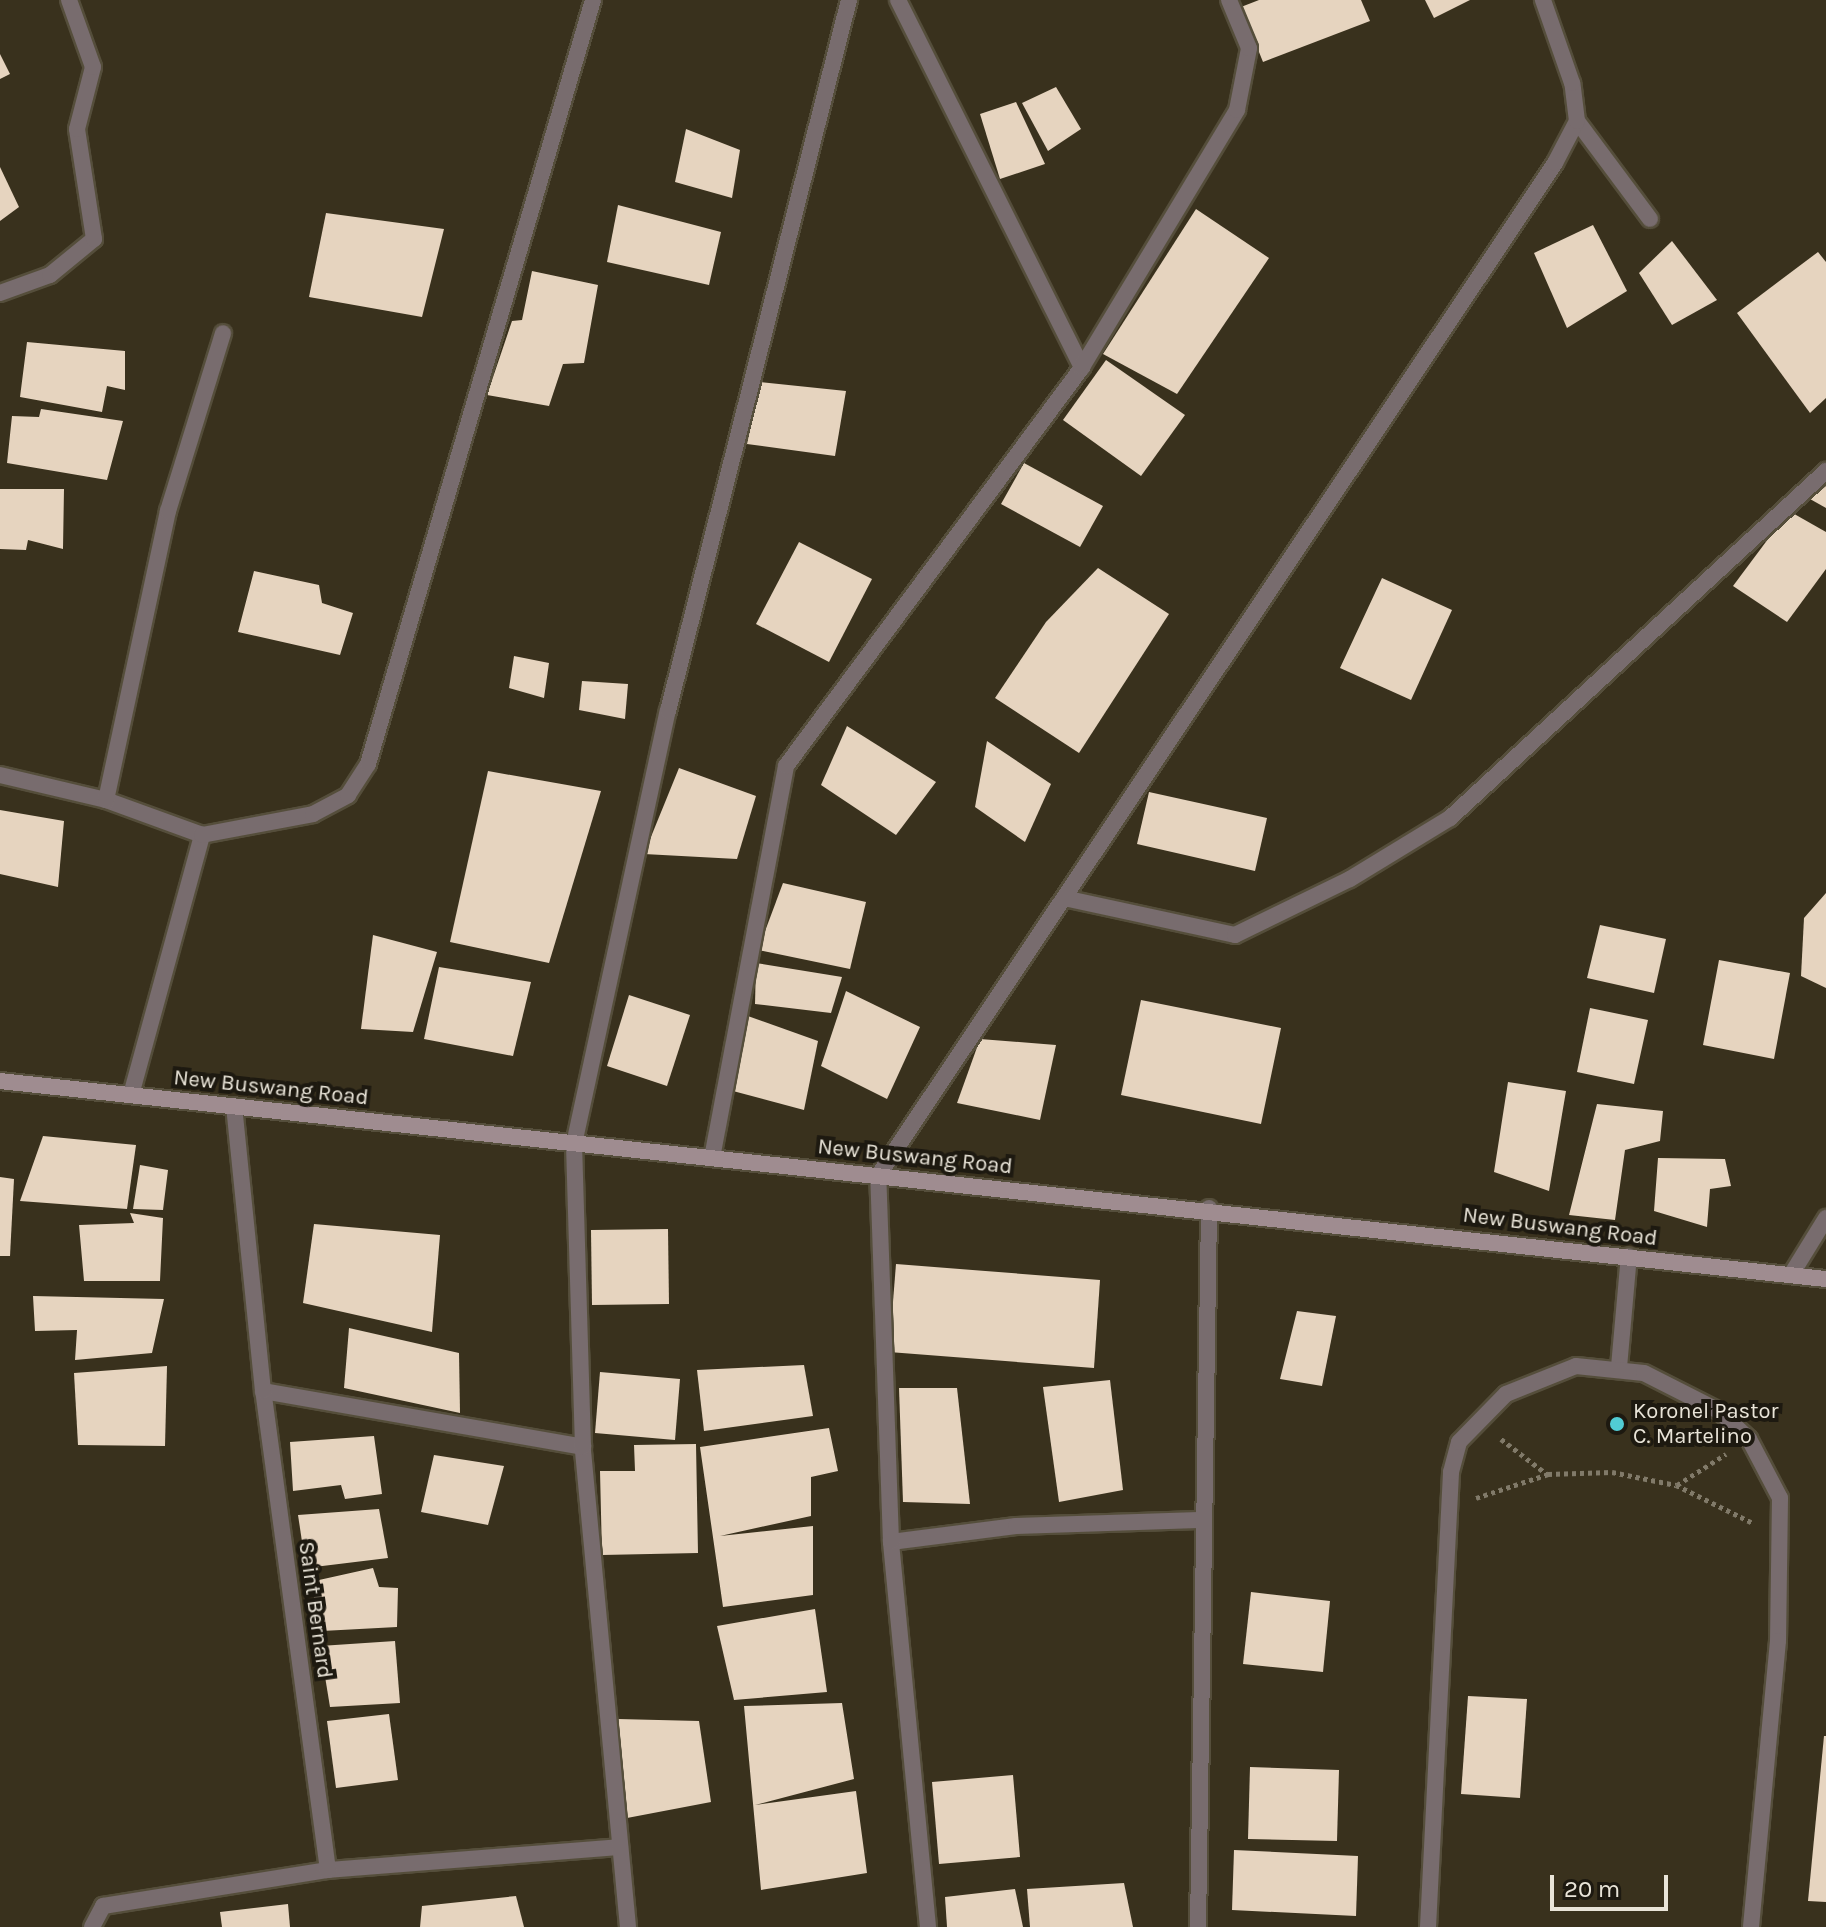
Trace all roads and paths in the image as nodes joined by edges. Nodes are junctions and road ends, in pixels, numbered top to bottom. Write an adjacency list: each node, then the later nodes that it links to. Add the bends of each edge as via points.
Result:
1 (69, 0): 9 (street, via 93,67 77,129 94,239 50,275)
2 (593, 0): 15 (street, via 368,764 348,795 313,814)
3 (849, 0): 20 (street, via 668,711)
4 (898, 0): 11 (street)
5 (1229, 0): 11 (street, via 1249,48 1237,110)
6 (1543, 0): 7 (street, via 1572,83)
7 (1577, 121): 8 (street); 16 (street)
8 (1650, 219)
9 (0, 293)
10 (223, 333): 14 (street, via 168,511)
11 (1082, 367): 21 (street, via 786,766)
12 (1826, 471): 16 (street, via 1450,818 1350,879 1235,935)
13 (0, 775): 14 (street)
14 (106, 800): 15 (street)
15 (202, 835): 18 (street)
16 (1064, 898): 22 (street)
17 (0, 1081): 18 (street, New Buswang Road)
18 (131, 1095): 19 (street, New Buswang Road)
19 (234, 1106): 20 (street, New Buswang Road); 29 (street, Saint Bernard)
20 (574, 1144): 21 (street, New Buswang Road); 32 (street)
21 (712, 1158): 22 (street, New Buswang Road)
22 (878, 1176): 23 (street, New Buswang Road); 37 (street)
23 (1209, 1208): 25 (street, New Buswang Road); 36 (street)
24 (1826, 1218): 26 (street)
25 (1629, 1256): 26 (street, New Buswang Road); 28 (street)
26 (1791, 1275): 27 (street, New Buswang Road)
27 (1826, 1279)
28 (1619, 1367): 30 (street, via 1538,1376); 31 (street, via 1683,1390)
29 (263, 1391): 32 (street); 40 (street, Saint Bernard)
30 (1477, 1421): 33 (path); 35 (street, via 1459,1442)
31 (1749, 1439): 34 (path); 38 (street, via 1780,1498)
32 (583, 1447): 39 (street)
33 (1548, 1474): 34 (path, via 1612,1472); 35 (path, via 1513,1481)
34 (1676, 1485): 38 (path)
35 (1447, 1515): 45 (street)
36 (1199, 1520): 37 (street, via 1016,1526); 44 (street)
37 (891, 1542): 43 (street)
38 (1782, 1543): 46 (street)
39 (620, 1847): 40 (street); 42 (street)
40 (328, 1870): 41 (street, via 103,1906)
41 (92, 1927)
42 (628, 1927)
43 (928, 1927)
44 (1198, 1927)
45 (1428, 1927)
46 (1751, 1927)

